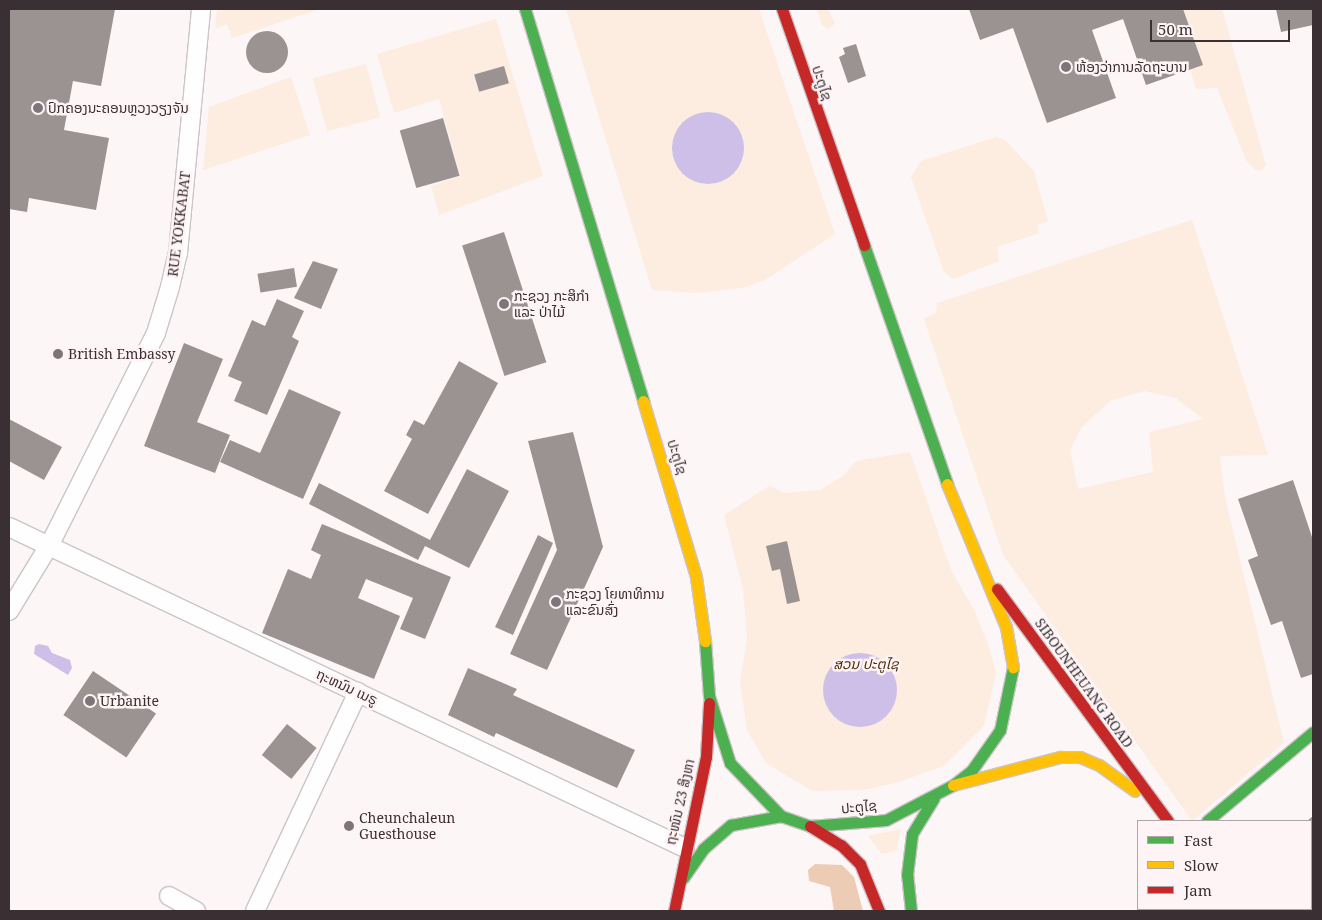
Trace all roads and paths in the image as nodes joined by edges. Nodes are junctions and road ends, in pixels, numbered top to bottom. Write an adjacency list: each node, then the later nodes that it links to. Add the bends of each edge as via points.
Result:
1 (201, 9): 5 (street, RUE YOKKABAT, via 178,244 170,287 156,333)
2 (525, 9): 9 (main road, ປະຕູໄຊ, via 696,577 703,617)
3 (782, 9): 6 (main road, ປະຕູໄຊ, via 954,506)
4 (9, 527): 5 (street, ຖະຫນົນ ເນຣູ)
5 (50, 544): 7 (street, RUE YOKKABAT); 8 (street, ຖະຫນົນ ເນຣູ)
6 (986, 574): 11 (main road, ປະຕູໄຊ, via 1006,627 1014,672 1000,730 972,770); 13 (main road, SIBOUNHEUANG ROAD)
7 (9, 611)
8 (358, 692): 18 (street, ຖະຫນົນ ເນຣູ); 22 (street)
9 (709, 696): 14 (main road, ປະຕູໄຊ, via 730,763); 18 (main road, ຖະໜົນ 23 ສິງຫາ, via 706,757)
10 (1313, 732): 16 (main road)
11 (953, 785): 12 (main road, ປະຕູໄຊ); 13 (main road, SIBOUNHEUANG ROAD, via 1042,759 1080,758 1112,772)
12 (934, 798): 17 (main road, ປະຕູໄຊ, via 886,820); 25 (main road, via 912,834 907,875)
13 (1158, 810): 15 (main road, SIBOUNHEUANG ROAD)
14 (781, 816): 17 (main road, ປະຕູໄຊ); 19 (main road, ຖະໜົນ 23 ສິງຫາ, via 731,825 703,849)
15 (1167, 820)
16 (1208, 820)
17 (810, 826): 24 (main road, via 840,845 860,864)
18 (685, 848): 19 (main road, ຖະໜົນ 23 ສິງຫາ)
19 (678, 884): 23 (main road, ຖະໜົນ 23 ສິງຫາ)
20 (169, 896): 21 (street)
21 (196, 911)
22 (255, 911)
23 (674, 911)
24 (879, 911)
25 (911, 911)

